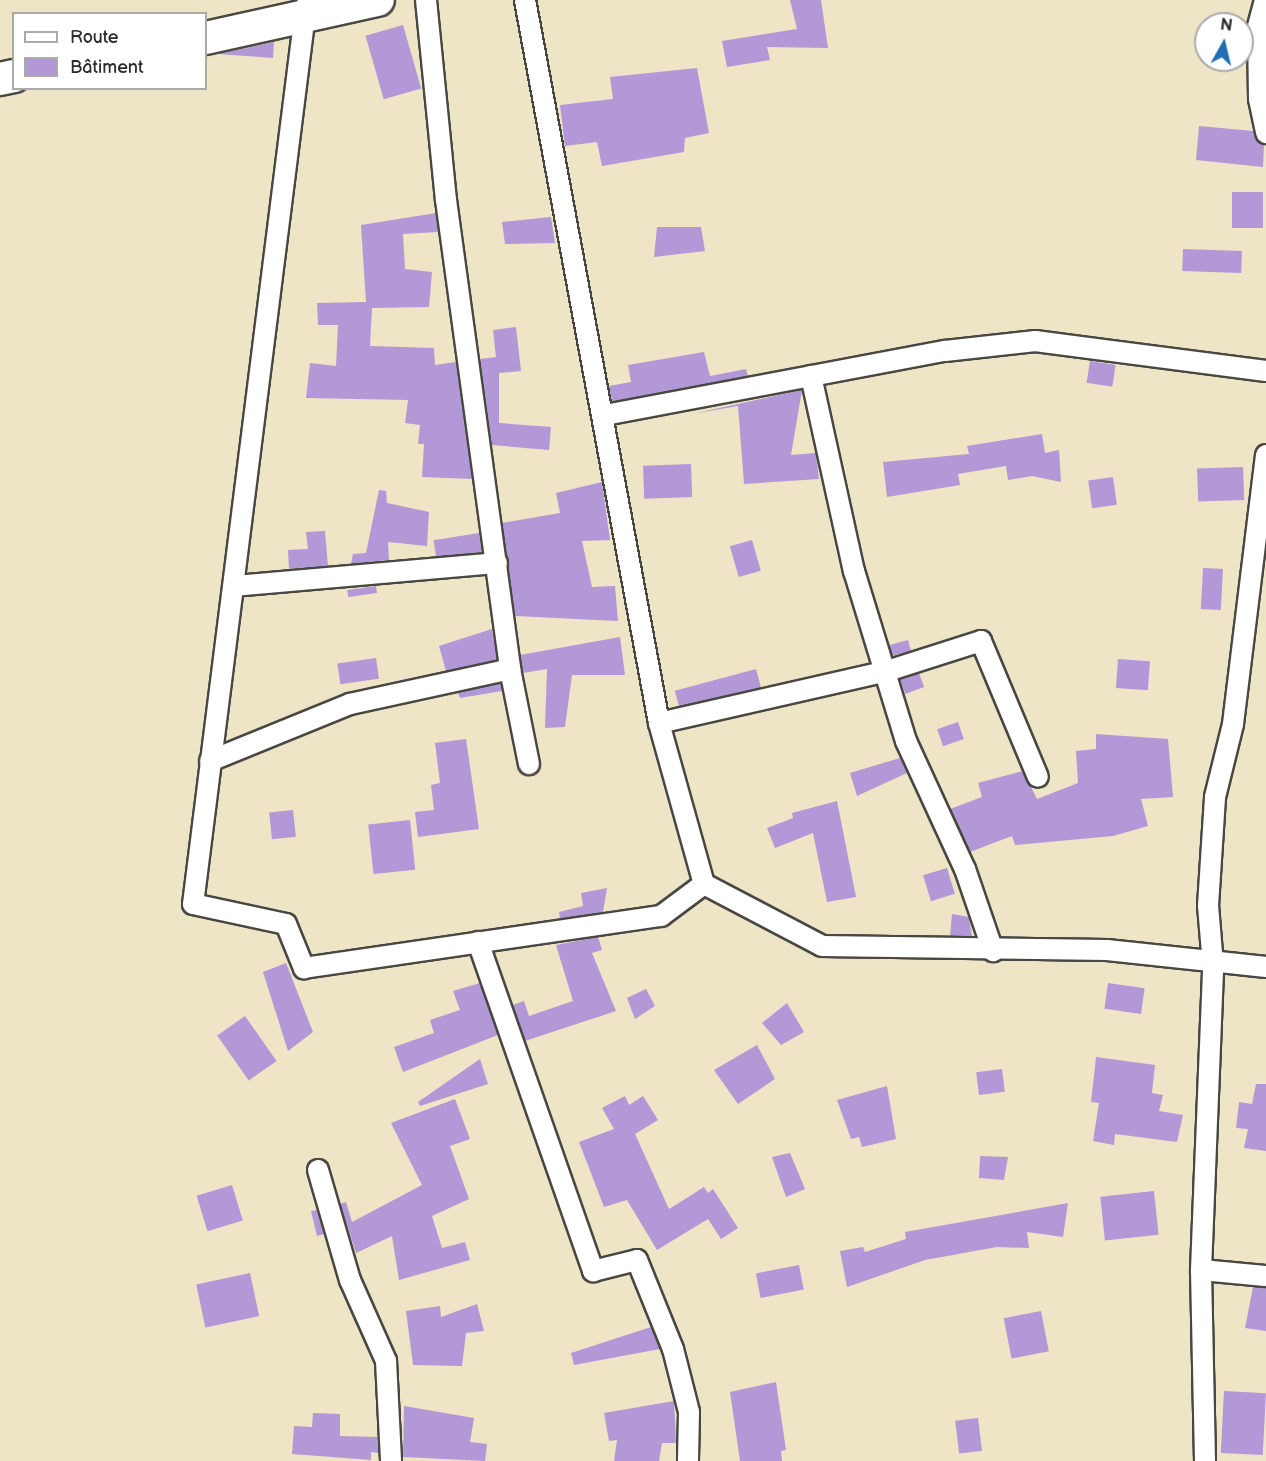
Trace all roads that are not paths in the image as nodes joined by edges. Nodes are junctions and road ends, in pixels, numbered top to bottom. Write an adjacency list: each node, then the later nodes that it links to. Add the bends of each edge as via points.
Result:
1 (378, 0): 5 (main road)
2 (426, 0): 12 (street, via 446,200)
3 (525, 0): 10 (street)
4 (1265, 0): 7 (street, via 1258,27 1259,99)
5 (305, 9): 6 (main road); 13 (street)
6 (207, 38)
7 (1266, 133)
8 (1266, 370): 9 (street, via 1035,341)
9 (811, 376): 10 (street); 15 (street, via 854,571)
10 (605, 415): 16 (street)
11 (1266, 455): 23 (street, via 1234,713 1215,797 1208,906)
12 (497, 563): 13 (street); 14 (street)
13 (234, 586): 17 (street)
14 (510, 669): 17 (street, via 350,704); 18 (street)
15 (884, 672): 16 (street); 19 (street, via 981,641); 22 (street, via 906,741 965,869)
16 (659, 723): 20 (street)
17 (210, 761): 21 (street, via 193,904 286,924 304,968)
18 (529, 764)
19 (1038, 777)
20 (704, 884): 21 (street, via 662,916); 22 (street, via 822,946)
21 (478, 942): 29 (street, via 593,1271 637,1260 673,1349 689,1412)
22 (993, 951): 23 (street, via 1107,950)
23 (1213, 965): 24 (street); 26 (street)
24 (1266, 967)
25 (318, 1170): 28 (street, via 350,1280 386,1361)
26 (1201, 1270): 27 (street); 30 (street)
27 (1266, 1276)
28 (391, 1461)
29 (688, 1461)
30 (1205, 1461)

